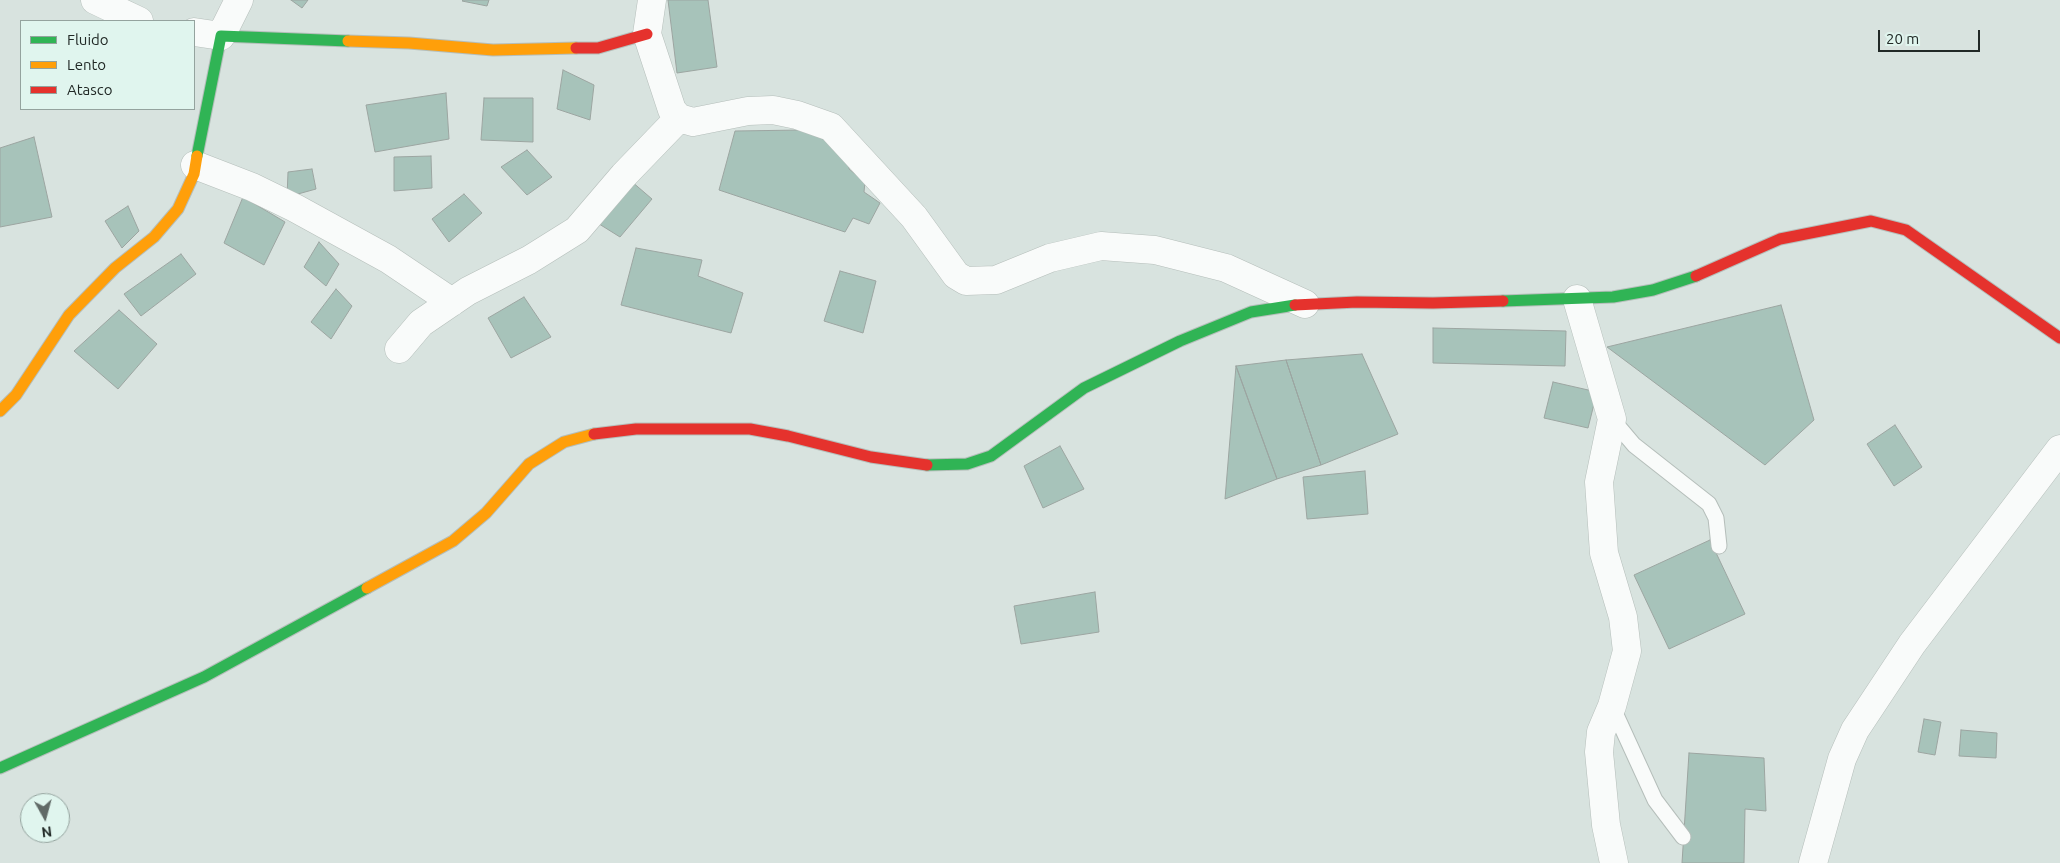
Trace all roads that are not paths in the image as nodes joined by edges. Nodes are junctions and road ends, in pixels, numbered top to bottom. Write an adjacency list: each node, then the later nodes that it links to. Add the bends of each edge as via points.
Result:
1 (95, 0): 4 (street)
2 (239, 0): 7 (street)
3 (652, 0): 6 (street)
4 (137, 20)
5 (195, 32): 7 (street)
6 (647, 34): 7 (street, via 598,48 502,50); 8 (street, via 672,110)
7 (221, 36): 9 (street)
8 (679, 118): 11 (street, via 577,230 530,260); 12 (street, via 693,122 748,111 773,110 831,127 914,216 956,275 966,281 996,280 1050,258 1101,246 1155,250 1226,268)
9 (195, 165): 11 (street, via 295,208 388,259); 15 (street, via 178,209 154,237 115,268 69,315)
10 (1577, 300): 12 (street); 13 (street, via 1653,290 1701,274 1780,239 1871,221 1906,230); 16 (street)
11 (452, 302): 14 (street, via 421,323)
12 (1306, 304): 20 (street, via 1252,312 1180,341 1084,388 991,456 967,464 933,466 871,457 750,429 636,429 601,432 564,442 529,464 486,513 454,541 204,677)
13 (2060, 338)
14 (399, 349)
15 (5, 398)
16 (1612, 419): 18 (lane, via 1634,445 1709,504 1716,518); 19 (street, via 1599,482 1604,553 1623,617 1627,651)
17 (2060, 449): 23 (street, via 1912,644 1855,730 1842,759)
18 (1719, 546)
19 (1612, 706): 21 (lane, via 1655,800); 22 (street, via 1601,732 1599,752 1606,825)
20 (0, 768)
21 (1683, 837)
22 (1614, 863)
23 (1813, 863)

